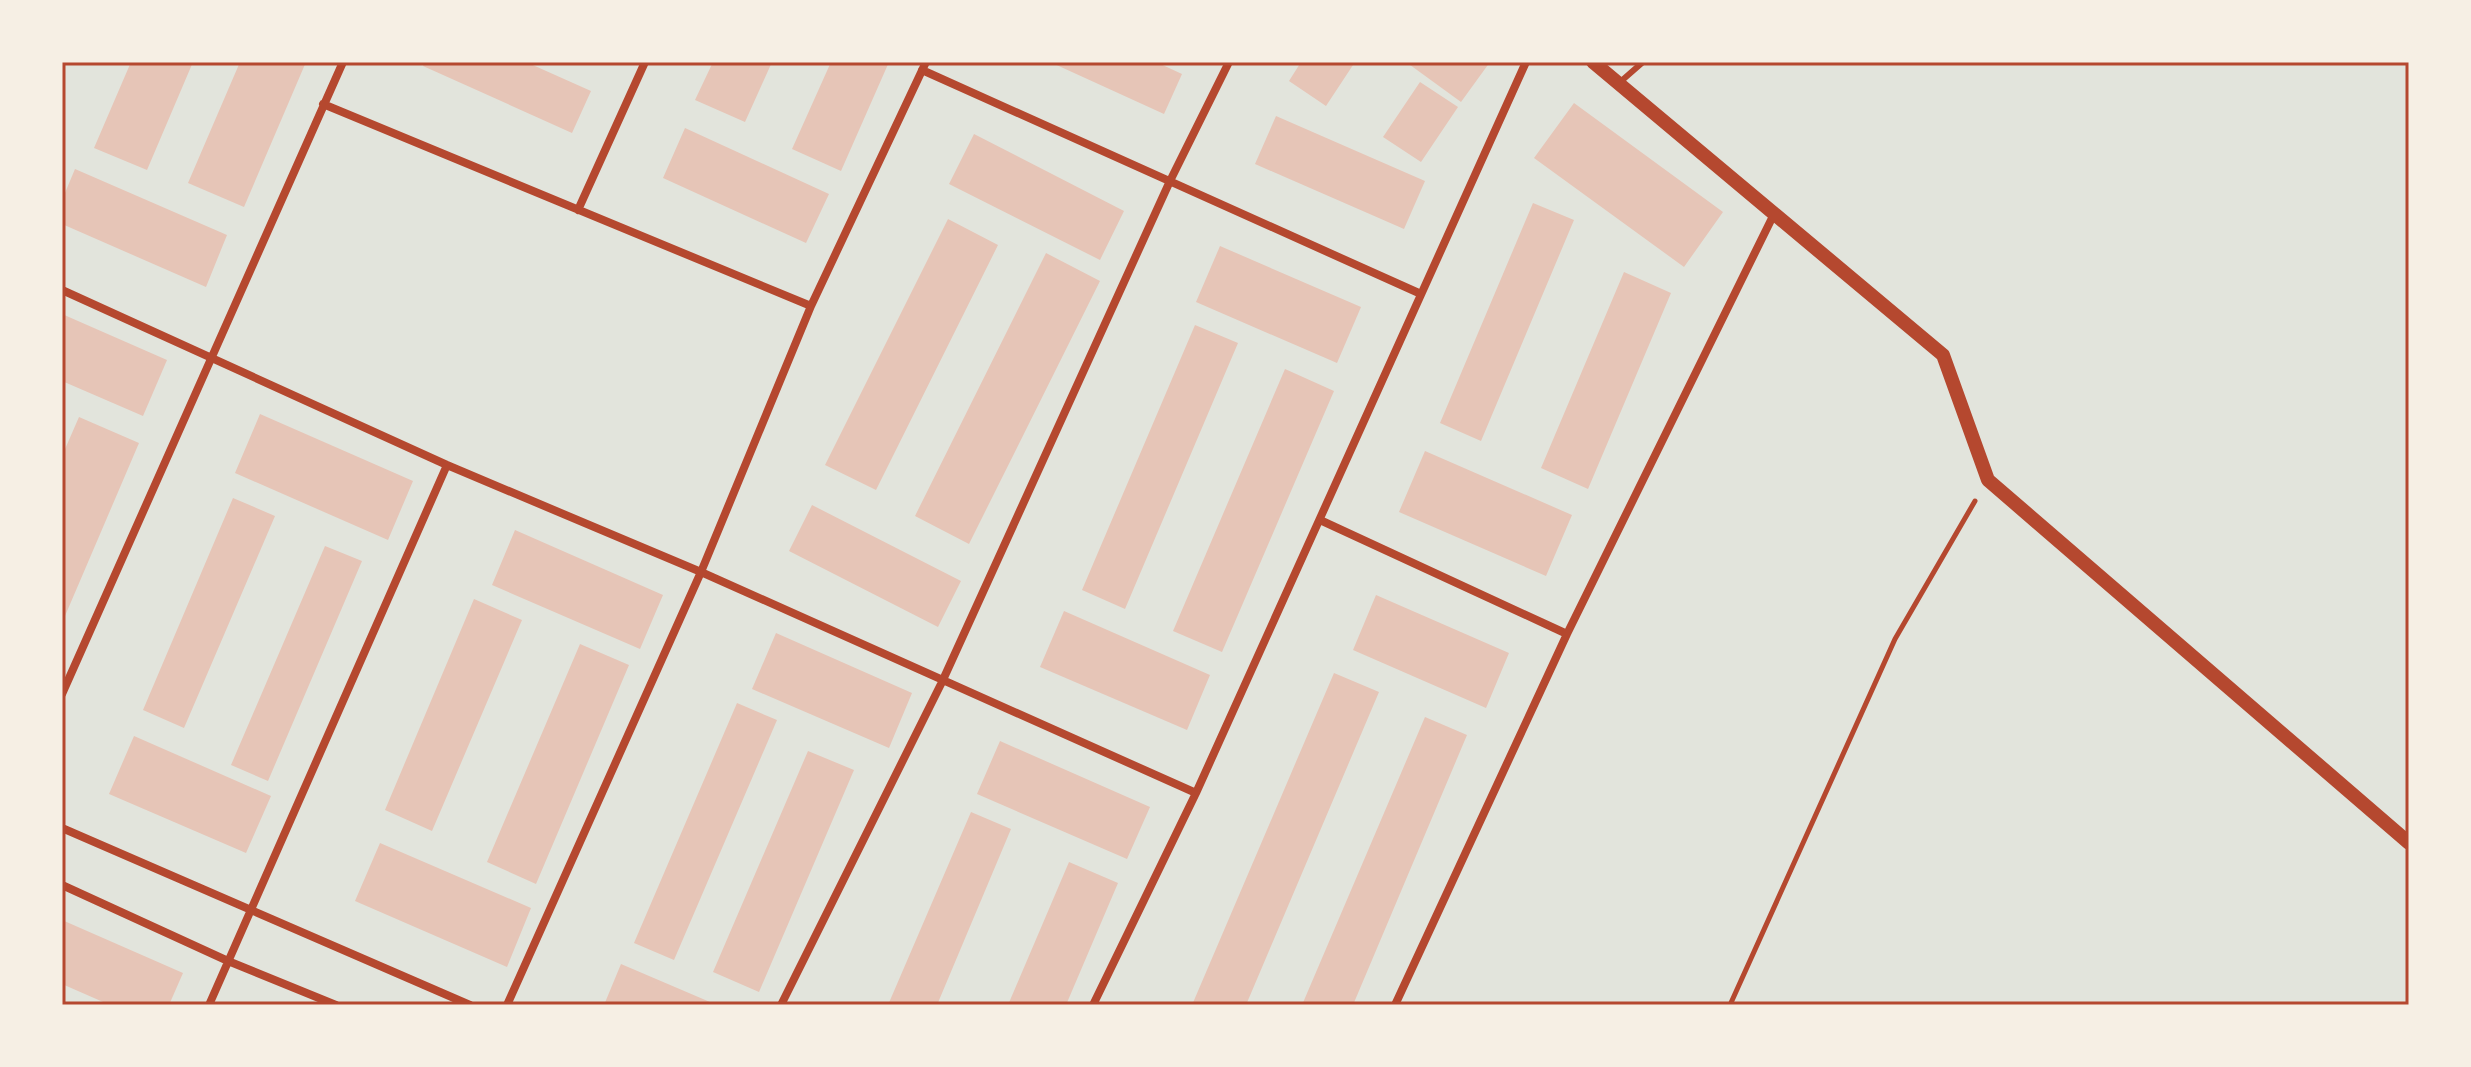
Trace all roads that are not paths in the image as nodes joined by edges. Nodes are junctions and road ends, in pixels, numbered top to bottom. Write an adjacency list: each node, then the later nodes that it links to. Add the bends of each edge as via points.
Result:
1 (343, 62): 9 (street)
2 (645, 62): 11 (street)
3 (1229, 62): 10 (street)
4 (1526, 62): 14 (street)
5 (1593, 62): 8 (street)
6 (1643, 62): 8 (lane)
7 (924, 66): 10 (street); 15 (street)
8 (1619, 83): 12 (street)
9 (323, 104): 11 (street); 16 (street)
10 (1170, 181): 14 (street); 21 (street)
11 (578, 210): 15 (street)
12 (1774, 214): 20 (street); 25 (street, via 1943,355 1988,480)
13 (62, 290): 16 (street)
14 (1421, 294): 18 (street)
15 (811, 306): 19 (street)
16 (213, 356): 17 (street); 22 (street)
17 (447, 465): 19 (street); 27 (street)
18 (1320, 520): 20 (street); 23 (street)
19 (701, 572): 21 (street); 32 (street)
20 (1567, 634): 35 (street)
21 (942, 682): 23 (street); 33 (street)
22 (62, 694)
23 (1196, 793): 34 (street)
24 (62, 828): 27 (street)
25 (2409, 843)
26 (62, 885): 28 (street)
27 (250, 912): 28 (street); 31 (street)
28 (228, 961): 29 (street); 30 (street)
29 (209, 1005)
30 (336, 1005)
31 (470, 1005)
32 (507, 1005)
33 (781, 1005)
34 (1093, 1005)
35 (1395, 1005)

